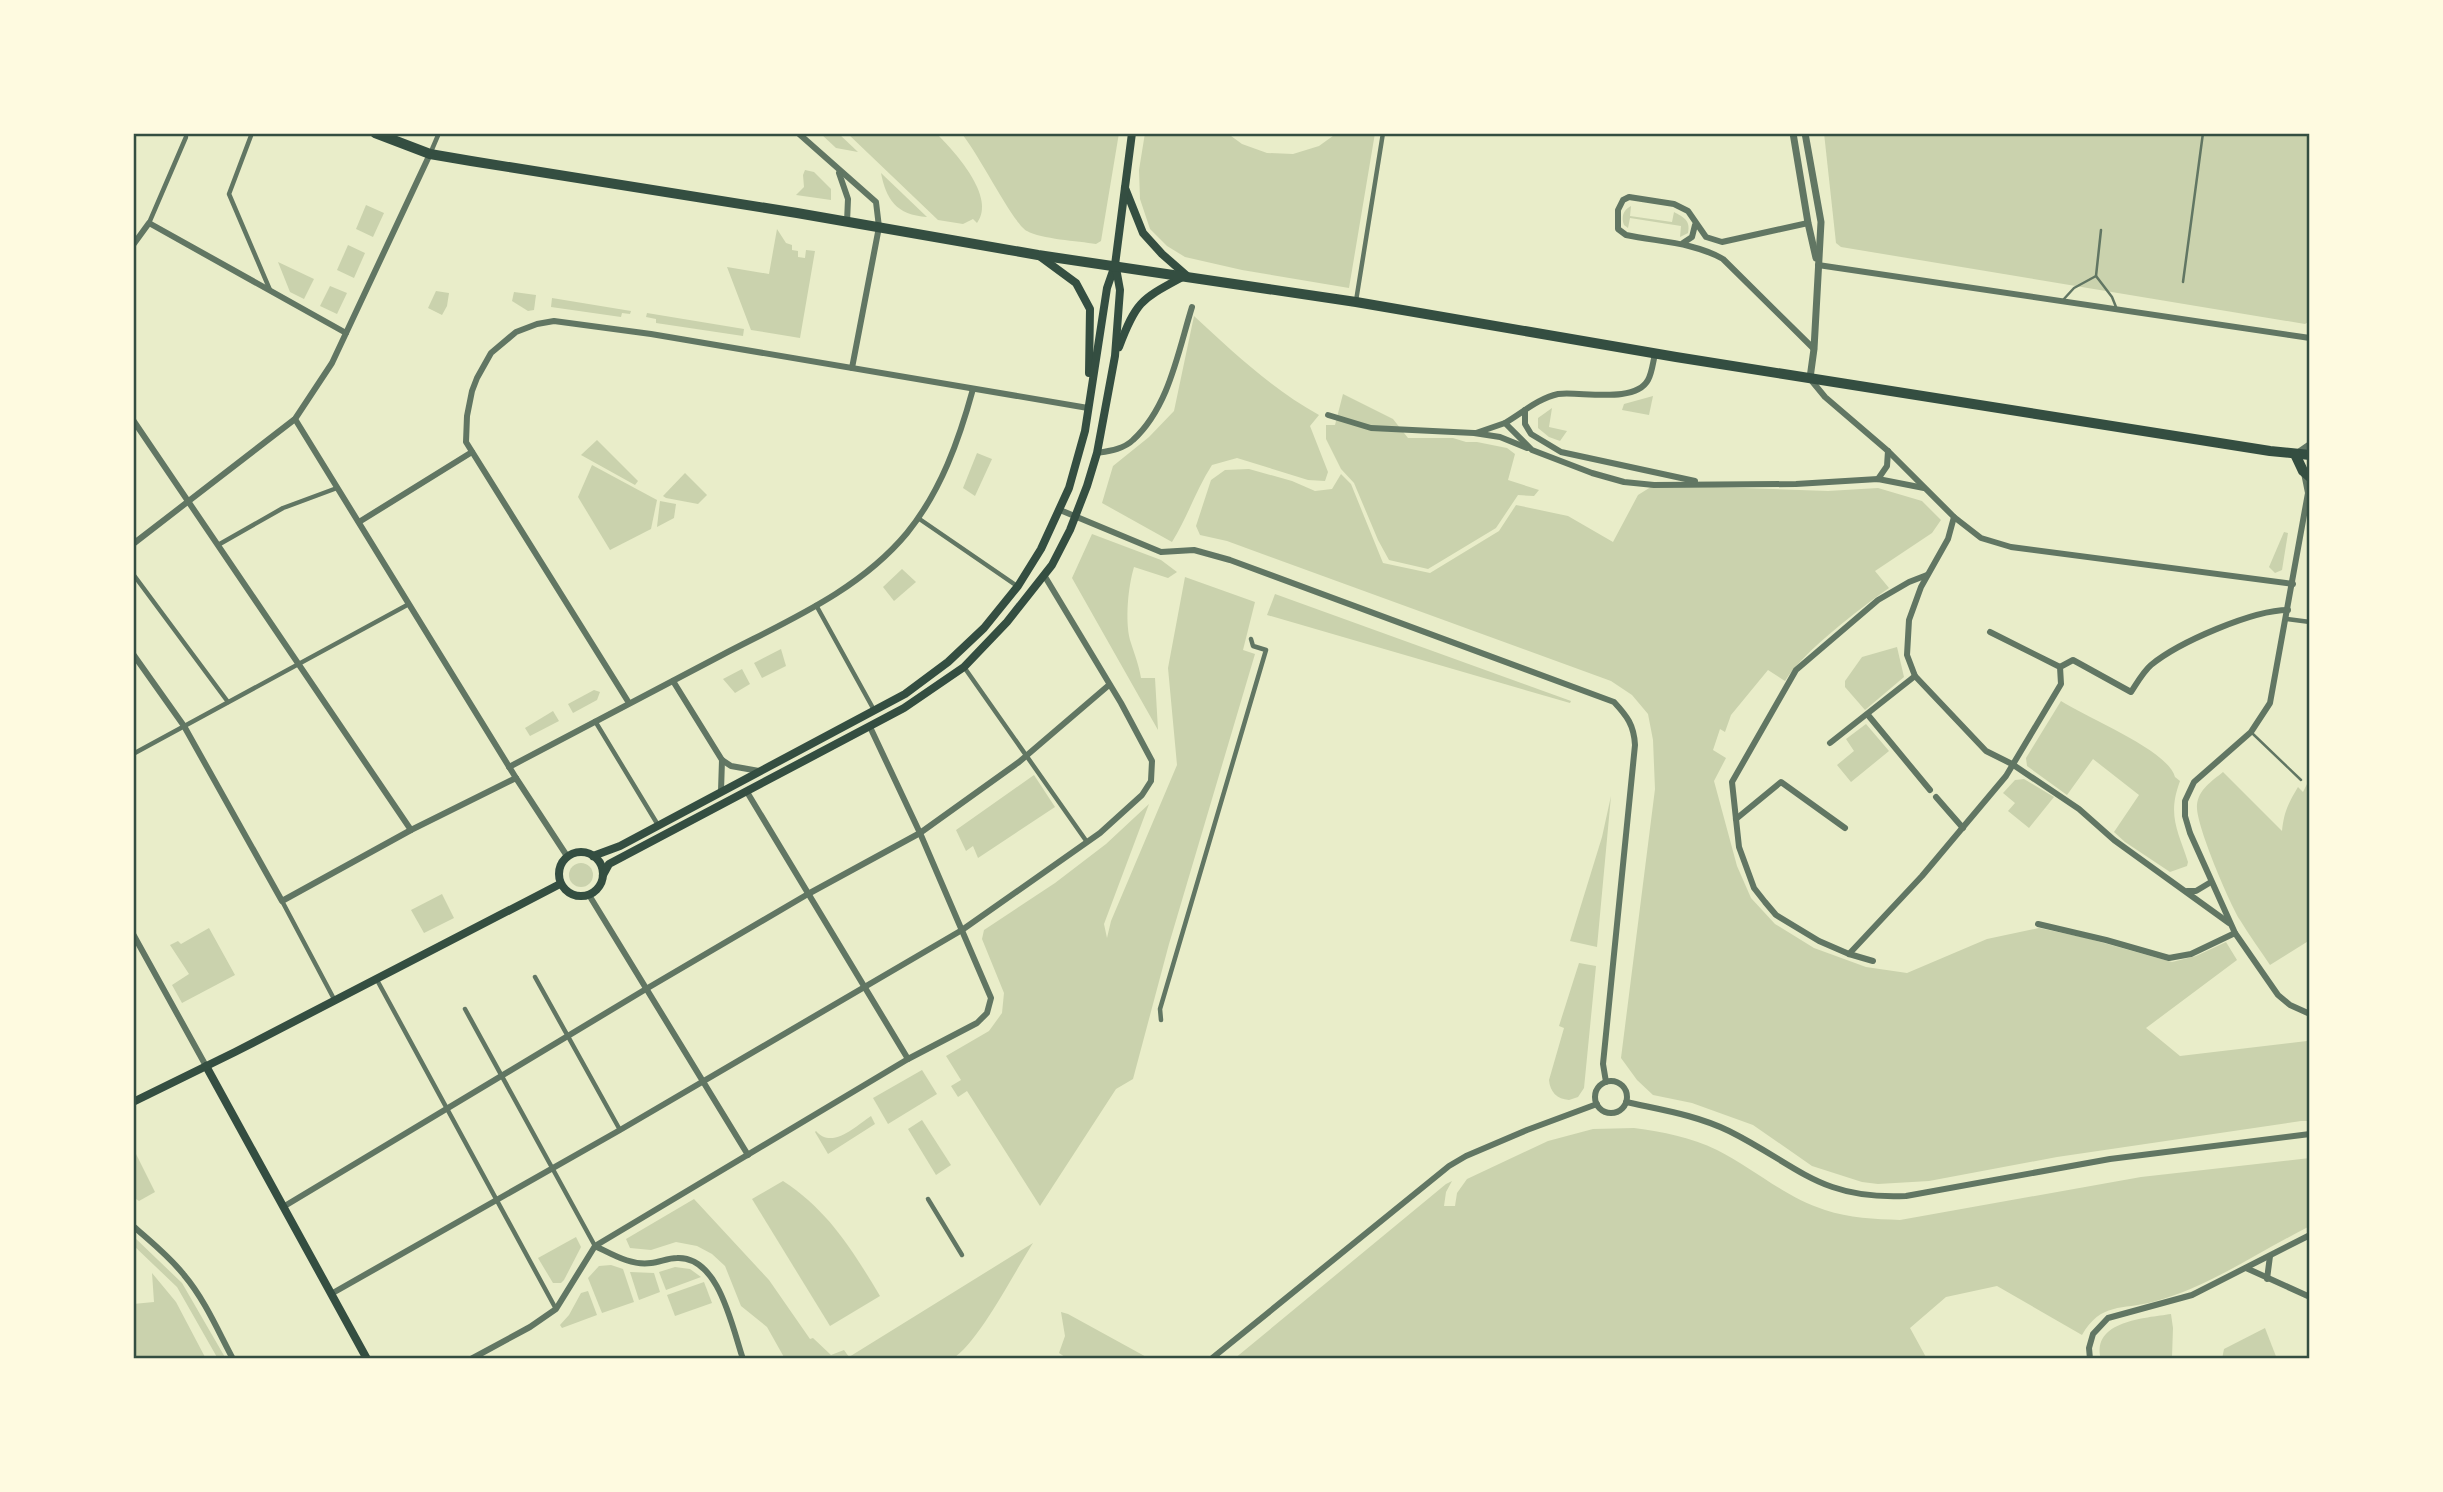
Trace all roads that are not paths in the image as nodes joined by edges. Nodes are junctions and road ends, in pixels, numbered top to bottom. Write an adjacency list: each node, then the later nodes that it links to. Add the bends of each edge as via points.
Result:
1 (252, 133): 30 (street, via 229,194)
2 (375, 133): 11 (highway)
3 (439, 133): 11 (street)
4 (797, 133): 12 (street)
5 (1132, 133): 13 (main road)
6 (1383, 133): 32 (street)
7 (1793, 133): 17 (street)
8 (1805, 133): 26 (street, via 1821,222)
9 (2203, 133): 29 (lane)
10 (186, 137): 16 (street)
11 (429, 154): 15 (highway); 35 (street)
12 (839, 171): 15 (street, via 848,199); 18 (street, via 876,202)
13 (1124, 184): 25 (main road); 27 (main road, via 1143,233)
14 (1695, 221): 20 (street, via 1706,237); 21 (street, via 1692,237); 21 (street, via 1674,204 1623,200 1618,229 1626,235)
15 (847, 222): 18 (highway)
16 (149, 223): 22 (street); 30 (street)
17 (1808, 223): 20 (street); 26 (street)
18 (879, 228): 23 (highway); 40 (street)
19 (2101, 230): 28 (lane)
20 (1724, 242): 24 (street, via 1718,251)
21 (1681, 243): 24 (street)
22 (133, 245)
23 (1038, 255): 25 (highway); 43 (main road, via 1076,283 1090,309)
24 (1723, 259): 37 (street)
25 (1115, 265): 27 (highway); 39 (main road, via 1121,290); 43 (main road, via 1107,288)
26 (1818, 265): 31 (street); 37 (street)
27 (1186, 275): 32 (highway); 39 (main road, via 1140,302)
28 (2096, 276): 31 (lane); 34 (lane)
29 (2183, 282)
30 (270, 290): 35 (street)
31 (2061, 301): 34 (street)
32 (1356, 302): 38 (highway)
33 (1192, 307): 54 (street, via 1157,411 1132,442)
34 (2117, 310): 36 (street)
35 (346, 333): 46 (street)
36 (2310, 338)
37 (1814, 349): 41 (street)
38 (1655, 354): 41 (highway); 44 (street, via 1650,378 1637,389 1601,395 1558,394)
39 (1115, 356): 54 (main road)
40 (852, 368): 42 (street); 53 (street, via 624,330 541,323 516,332 499,345 477,378 466,433)
41 (1810, 378): 52 (street, via 1825,397); 55 (highway)
42 (973, 388): 43 (street); 69 (street, via 955,450)
43 (1088, 408): 66 (main road, via 1080,453)
44 (1525, 410): 48 (street); 57 (street, via 1525,424 1542,443 1569,454)
45 (1328, 415): 49 (street, via 1371,428)
46 (295, 419): 62 (street); 65 (street)
47 (133, 421): 65 (street)
48 (1505, 423): 49 (street); 51 (street)
49 (1474, 433): 51 (street)
50 (2310, 444): 55 (street)
51 (1532, 450): 60 (street)
52 (1888, 451): 59 (street, via 1887,466); 63 (street)
53 (472, 452): 70 (street); 93 (street)
54 (1097, 453): 67 (main road)
55 (2295, 454): 56 (highway); 58 (highway)
56 (2310, 455)
57 (1627, 465): 60 (street); 61 (street)
58 (2307, 474): 64 (street)
59 (1878, 479): 61 (street); 63 (street)
60 (1624, 482): 61 (street)
61 (1714, 484)
62 (337, 488): 70 (street); 72 (street, via 283,508)
63 (1926, 489): 68 (street)
64 (2309, 493): 76 (street)
65 (188, 501): 71 (street); 72 (street)
66 (1060, 510): 67 (street); 77 (main road)
67 (1076, 516): 74 (main road); 149 (street, via 1161,552 1194,550 1230,560 1614,702 1631,722 1634,745 1603,1064)
68 (1954, 517): 75 (street, via 1948,539); 76 (street, via 1982,538 2011,547)
69 (918, 518): 77 (street); 79 (street, via 865,574)
70 (359, 523): 78 (street)
71 (133, 544)
72 (218, 545): 86 (street)
73 (133, 574): 92 (street)
74 (1044, 575): 87 (main road); 91 (street)
75 (1927, 575): 89 (street, via 1912,609 1907,637 1907,655); 113 (street, via 1878,600 1796,670 1732,782)
76 (2293, 584): 80 (street)
77 (1017, 586): 94 (main road, via 984,628 948,662)
78 (409, 604): 86 (street); 105 (street)
79 (816, 605): 90 (street); 94 (street)
80 (2288, 610): 81 (street); 88 (street, via 2236,622 2180,646 2150,666 2131,692 2073,660)
81 (2287, 619): 82 (street); 99 (street, via 2273,694)
82 (2310, 622)
83 (1990, 632): 88 (street)
84 (1251, 639): 143 (street, via 1253,646 1266,650 1160,1009)
85 (133, 654): 97 (street)
86 (299, 664): 92 (street); 117 (street)
87 (964, 667): 98 (main road); 102 (street)
88 (2060, 667): 104 (street, via 2061,684)
89 (1915, 676): 95 (street); 104 (street, via 1986,751)
90 (673, 681): 93 (street); 103 (street)
91 (1109, 685): 102 (street); 119 (street, via 1152,761 1151,781 1142,795)
92 (228, 702): 97 (street)
93 (629, 703): 96 (street)
94 (874, 711): 106 (main road)
95 (1868, 715): 100 (street); 109 (street)
96 (595, 721): 105 (street); 114 (street)
97 (184, 726): 101 (street); 128 (street)
98 (870, 727): 111 (main road); 118 (street)
99 (2251, 732): 108 (lane); 123 (street, via 2194,782 2185,801 2186,824)
100 (1830, 743)
101 (133, 754)
102 (1026, 757): 118 (street); 119 (street)
103 (722, 760): 106 (street); 110 (street)
104 (2012, 764): 116 (street); 125 (street)
105 (509, 766): 107 (street)
106 (759, 771): 110 (main road)
107 (516, 778): 117 (street); 120 (street)
108 (2301, 780)
109 (1930, 790)
110 (721, 791): 114 (main road)
111 (747, 792): 122 (main road, via 609,864); 126 (street)
112 (1936, 797): 116 (street)
113 (1736, 819): 115 (street, via 1781,782); 134 (street, via 1746,870 1765,902 1796,928)
114 (658, 825): 121 (main road)
115 (1845, 828)
116 (1963, 828): 134 (street)
117 (411, 830): 128 (street)
118 (920, 833): 126 (street); 131 (street)
119 (1087, 842): 131 (street)
120 (567, 856): 121 (main road, via 578,852); 124 (main road, via 560,865)
121 (593, 856): 122 (main road)
122 (603, 875): 127 (main road)
123 (2211, 882): 125 (street, via 2196,891); 129 (street)
124 (560, 884): 127 (main road, via 579,897); 137 (main road)
125 (2185, 891): 129 (street)
126 (808, 894): 138 (street); 139 (street)
127 (589, 895): 138 (street)
128 (282, 901): 140 (street)
129 (2229, 923): 132 (street)
130 (2038, 924): 132 (street, via 2169,958 2191,954)
131 (962, 930): 139 (street); 145 (street, via 992,998 986,1013 977,1023)
132 (2235, 933): 142 (street, via 2278,995)
133 (133, 934): 146 (street)
134 (1849, 954): 135 (street)
135 (1873, 961)
136 (535, 977): 144 (street)
137 (376, 979): 140 (main road); 153 (street)
138 (646, 989): 144 (street); 148 (street)
139 (865, 989): 145 (street); 148 (street)
140 (335, 1000): 146 (main road)
141 (465, 1009): 147 (street)
142 (2310, 1014)
143 (1161, 1020)
144 (567, 1036): 147 (street); 154 (street)
145 (908, 1059): 156 (street)
146 (206, 1066): 150 (main road); 160 (main road)
147 (502, 1075): 153 (street); 157 (street)
148 (703, 1081): 154 (street); 156 (street)
149 (1606, 1082): 151 (street, via 1623,1087); 152 (street, via 1597,1089)
150 (133, 1102)
151 (1626, 1102): 152 (street, via 1615,1112 1604,1111); 155 (street, via 1681,1113 1728,1130 1821,1184 1884,1197 2110,1159)
152 (1597, 1104): 175 (street, via 1449,1166)
153 (446, 1109): 158 (street); 160 (street)
154 (620, 1130): 157 (street)
155 (2310, 1134)
156 (748, 1155): 163 (street)
157 (552, 1168): 158 (street); 163 (street)
158 (496, 1199): 168 (street); 170 (street)
159 (928, 1199): 164 (street)
160 (283, 1207): 168 (main road)
161 (133, 1226): 171 (street, via 184,1275)
162 (2310, 1235): 165 (street)
163 (595, 1246): 170 (street); 174 (street, via 637,1263 687,1258 699,1263 712,1276)
164 (962, 1255)
165 (2270, 1256): 166 (street); 167 (street)
166 (2246, 1268): 167 (street); 176 (street, via 2192,1295 2108,1318 2093,1334)
167 (2267, 1279): 169 (street)
168 (331, 1294): 172 (main road)
169 (2310, 1297)
170 (556, 1309): 173 (street)
171 (233, 1359)
172 (367, 1359)
173 (471, 1359)
174 (743, 1359)
175 (1211, 1359)
176 (2090, 1359)

